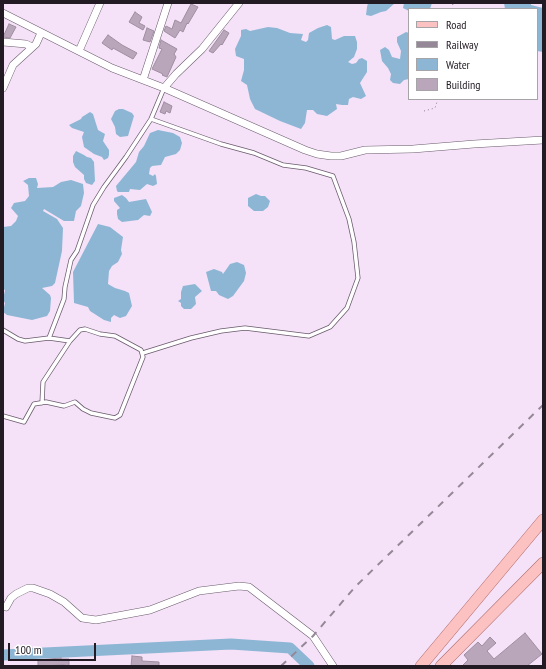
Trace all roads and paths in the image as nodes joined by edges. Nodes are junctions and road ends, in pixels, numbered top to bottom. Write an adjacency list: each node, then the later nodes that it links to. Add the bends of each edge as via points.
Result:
1 (100, 3): 8 (street)
2 (168, 3): 9 (street)
3 (239, 3): 11 (street, via 202,49)
4 (3, 13): 5 (street)
5 (41, 33): 7 (street, via 39,40); 8 (street)
6 (3, 42): 7 (street)
7 (32, 47): 10 (street, via 14,65)
8 (79, 51): 9 (street)
9 (143, 80): 11 (street)
10 (3, 88)
11 (164, 88): 14 (lane); 15 (street, via 305,150 324,155 342,156 365,150)
12 (438, 100): 13 (path, via 435,108)
13 (424, 111)
14 (151, 119): 17 (lane, via 92,205 66,280 64,299); 19 (lane, via 283,165 306,168 333,176 349,219 358,278 348,308 330,327 309,336 245,328 191,338)
15 (543, 140)
16 (3, 330): 17 (lane, via 18,340)
17 (49, 338): 18 (lane)
18 (70, 341): 19 (lane, via 85,328 115,336); 20 (lane, via 42,382)
19 (143, 353): 20 (lane, via 118,417 90,413 75,402 64,406)
20 (42, 403): 21 (lane, via 34,404 24,422)
21 (3, 416)
22 (543, 520): 26 (main road)
23 (543, 562): 27 (main road)
24 (6, 607): 25 (street, via 16,594 33,588 64,602 82,618 96,620 150,610 199,591 249,587 312,636)
25 (333, 666)
26 (421, 666)
27 (441, 666)

